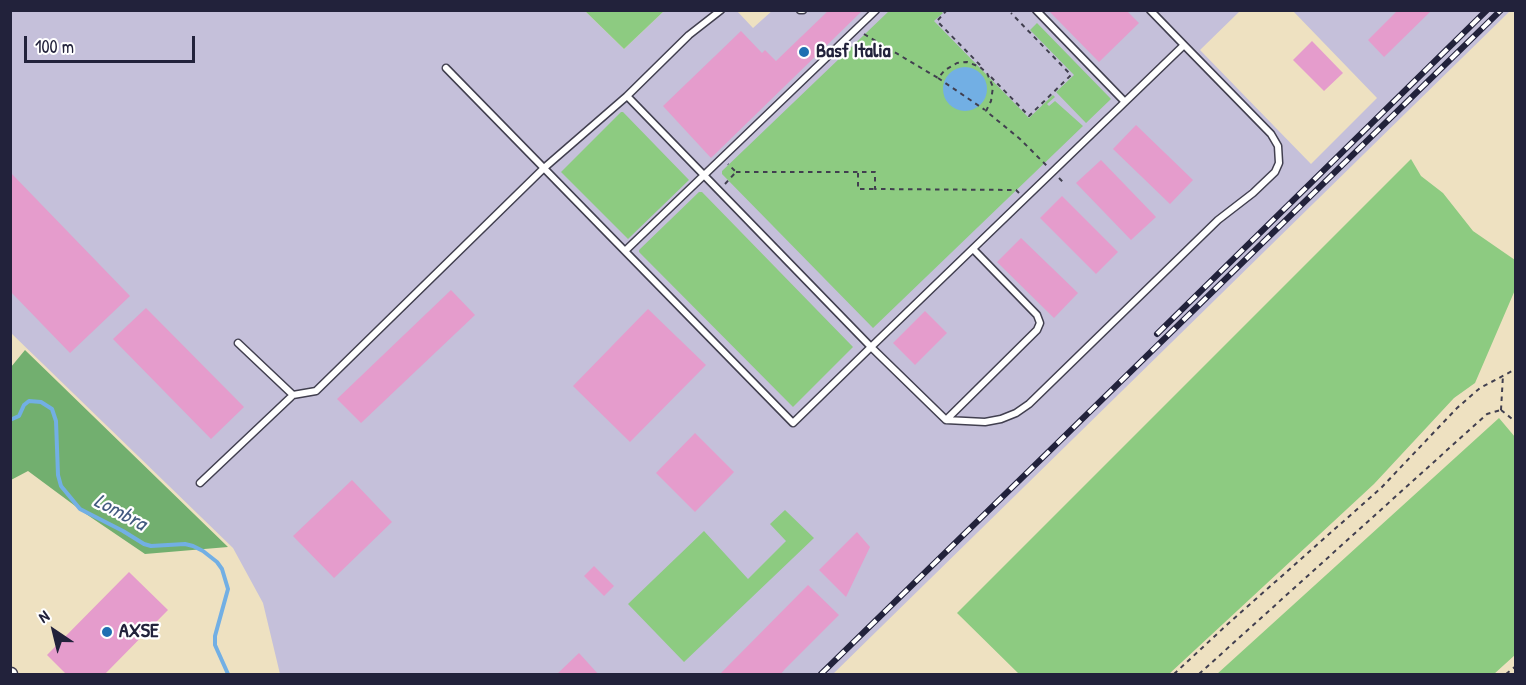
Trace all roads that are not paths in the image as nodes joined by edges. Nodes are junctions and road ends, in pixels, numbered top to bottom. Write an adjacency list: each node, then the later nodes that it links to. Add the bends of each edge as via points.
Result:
1 (722, 10): 7 (lane, via 689,35)
2 (876, 10): 10 (lane)
3 (1150, 10): 5 (lane)
4 (1039, 12): 8 (lane)
5 (1184, 45): 8 (lane); 16 (lane, via 1271,134 1280,153 1276,169 1023,409 997,420)
6 (446, 68): 9 (lane)
7 (627, 96): 9 (lane); 10 (lane)
8 (1125, 102): 11 (lane)
9 (544, 168): 12 (lane); 15 (lane, via 316,391)
10 (704, 175): 12 (lane); 14 (lane)
11 (973, 249): 14 (lane); 16 (lane, via 1037,315 1040,323)
12 (625, 251): 14 (lane, via 793,423)
13 (238, 343): 15 (lane)
14 (871, 346): 16 (lane)
15 (293, 395): 17 (lane)
16 (946, 420)
17 (200, 483)

